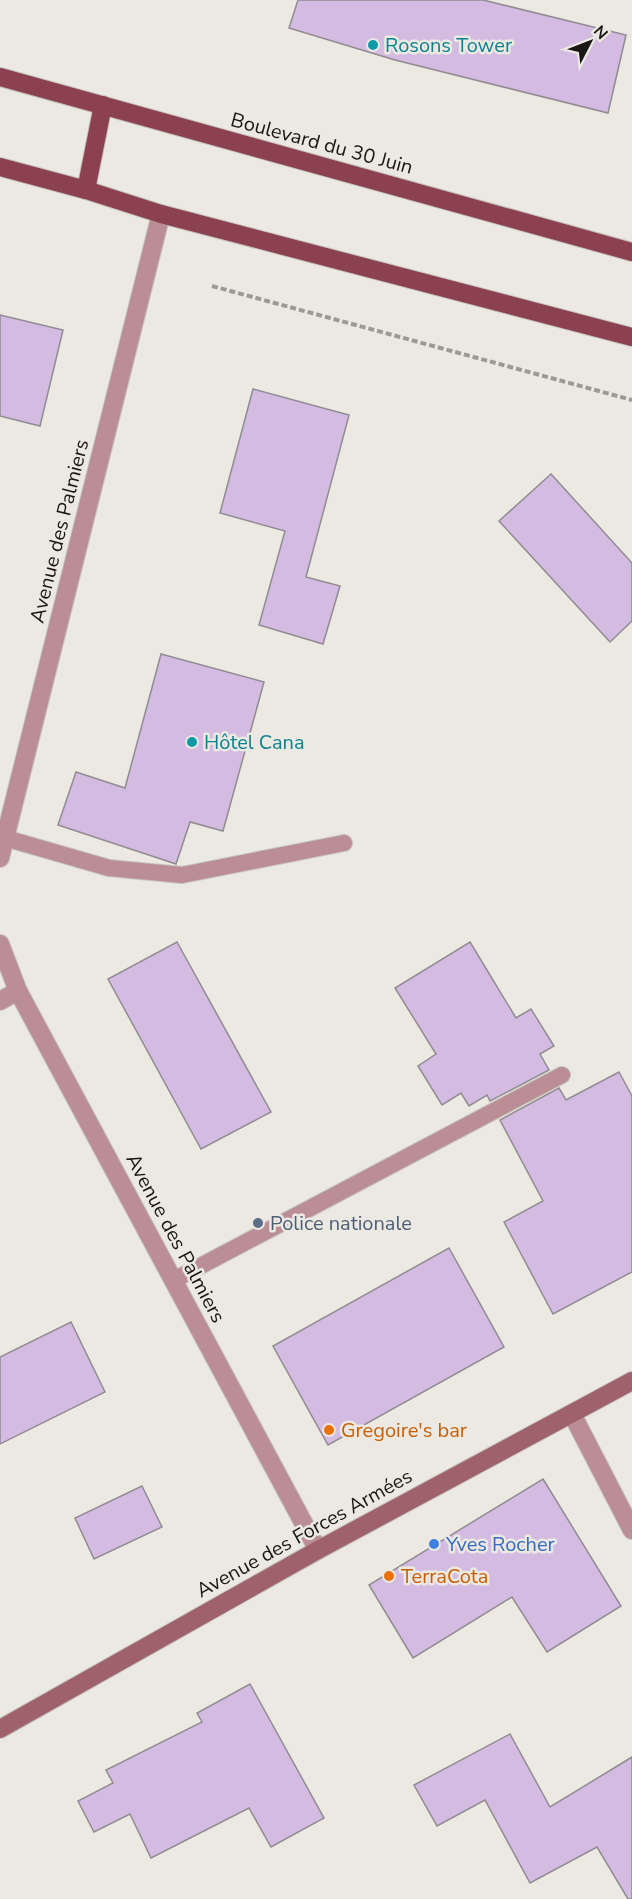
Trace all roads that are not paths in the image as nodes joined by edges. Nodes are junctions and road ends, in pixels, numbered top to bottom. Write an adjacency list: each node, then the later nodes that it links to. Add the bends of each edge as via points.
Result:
1 (0, 77): 2 (main road, Boulevard du 30 Juin)
2 (103, 105): 4 (main road); 6 (main road, Boulevard du 30 Juin)
3 (0, 167): 4 (main road)
4 (86, 190): 5 (main road)
5 (161, 214): 7 (main road); 8 (street, Avenue des Palmiers)
6 (632, 252)
7 (632, 337)
8 (5, 838): 9 (lane, via 109,868 182,875); 10 (street, Avenue des Palmiers)
9 (344, 843)
10 (0, 858)
11 (0, 944): 12 (street, Avenue des Palmiers)
12 (18, 991): 13 (street); 15 (street, Avenue des Palmiers)
13 (0, 1001)
14 (562, 1075): 15 (lane)
15 (174, 1280): 19 (street, Avenue des Palmiers)
16 (632, 1381): 17 (street, Avenue des Forces Armées)
17 (572, 1414): 18 (street); 19 (street, Avenue des Forces Armées)
18 (632, 1530)
19 (318, 1550): 20 (street, Avenue des Forces Armées)
20 (0, 1729)

